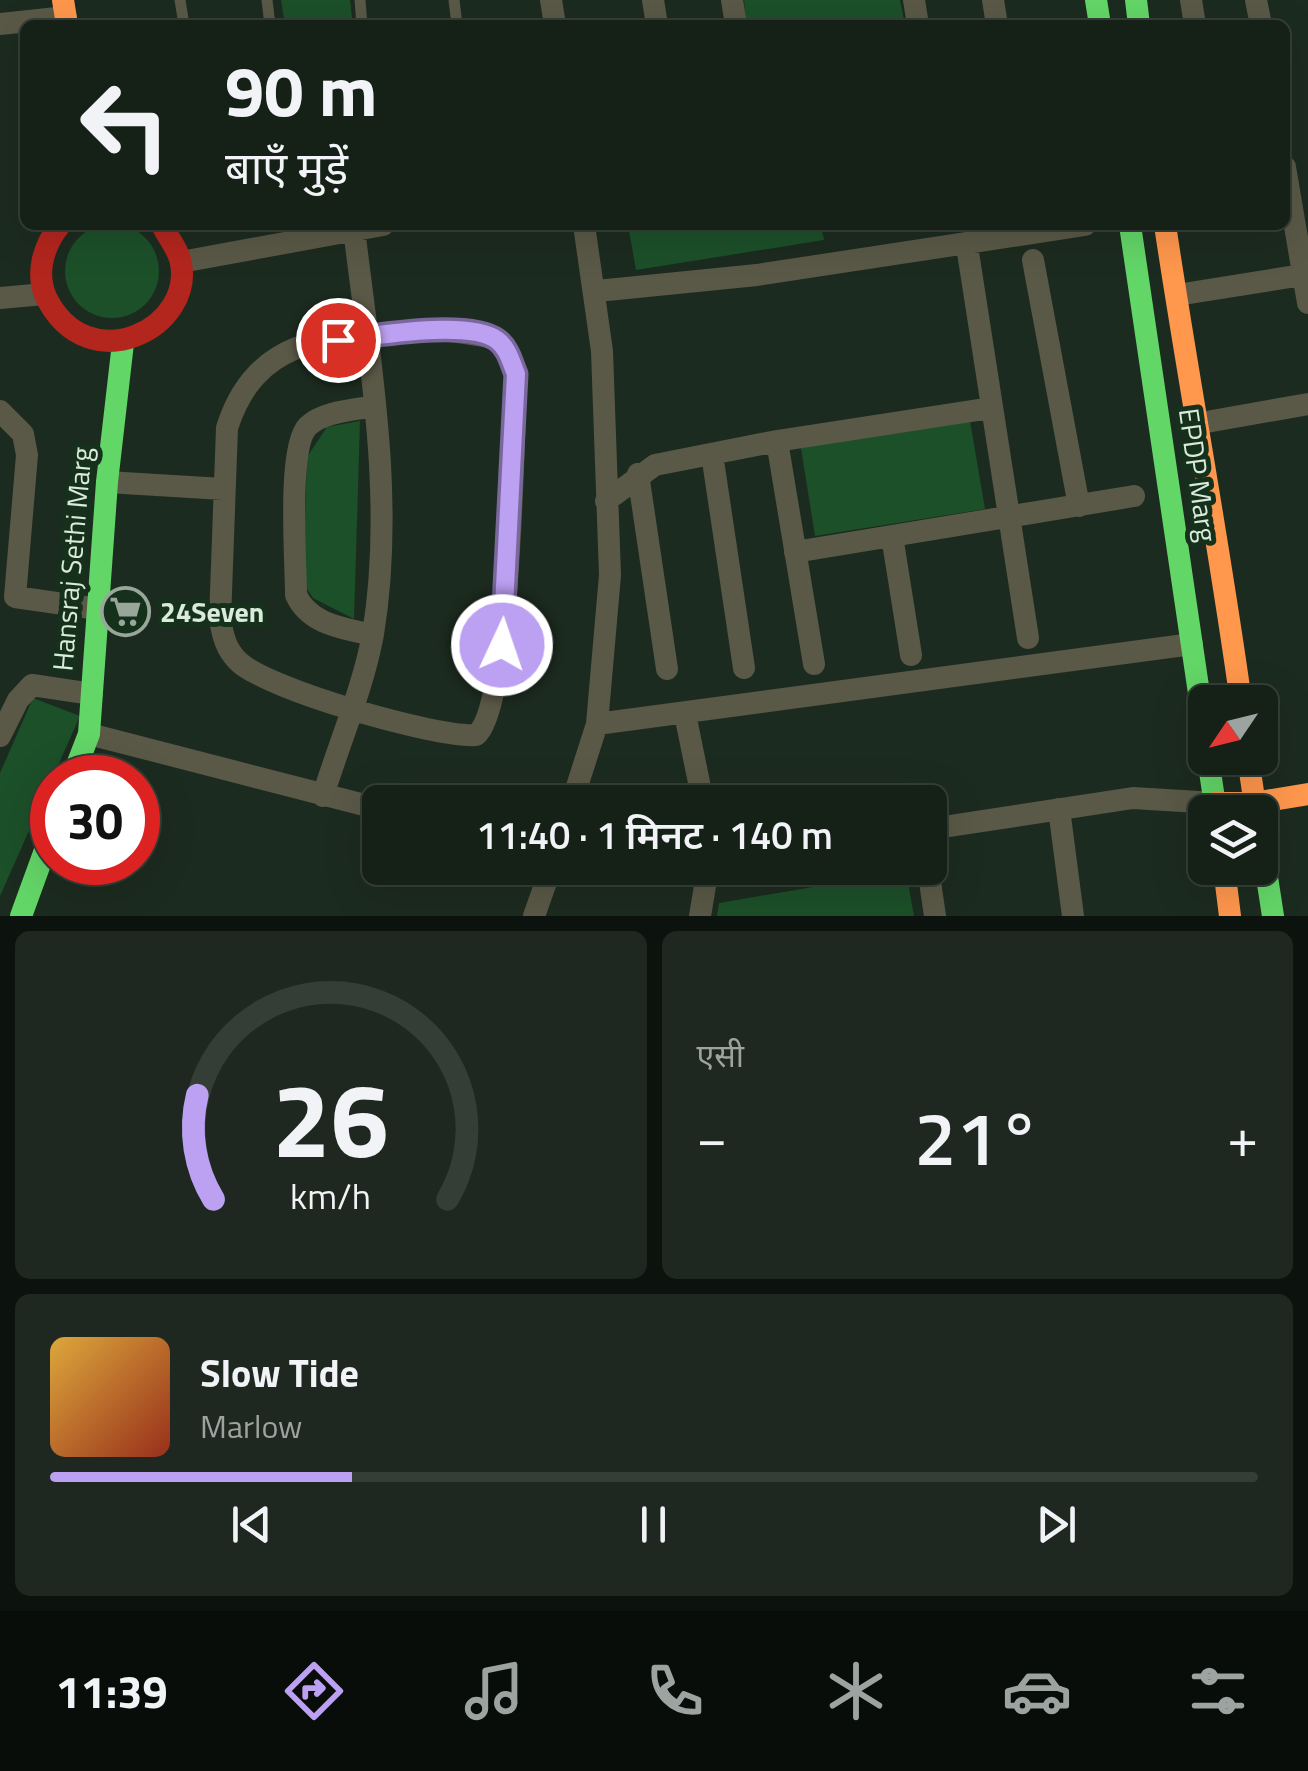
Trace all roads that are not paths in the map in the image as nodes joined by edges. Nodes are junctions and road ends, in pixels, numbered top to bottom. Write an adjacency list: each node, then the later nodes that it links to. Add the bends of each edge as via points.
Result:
1 (65, 14): 2 (street)
2 (26, 20)
3 (1290, 193): 14 (street)
4 (57, 230): 16 (main road, via 44,250)
5 (166, 230): 13 (main road)
6 (354, 230): 13 (street); 20 (street)
7 (585, 230): 15 (street)
8 (1057, 230): 11 (street)
9 (1131, 230): 42 (main road, EPDP Marg)
10 (1166, 230): 17 (main road, EPDP Marg)
11 (967, 246): 15 (street); 24 (street)
12 (1033, 260): 34 (street)
13 (181, 262): 21 (main road, via 174,305 162,323)
14 (1306, 275): 17 (street); 19 (street)
15 (596, 291): 33 (street)
16 (44, 294): 18 (street); 21 (main road, via 66,327 103,343)
17 (1177, 295): 26 (main road, EPDP Marg)
18 (0, 298)
19 (1308, 303)
20 (367, 337): 23 (street); 31 (street, via 275,355 252,376 227,428); 50 (street, via 444,330 496,338 508,353 515,390 502,645 488,721 466,736)
21 (124, 342): 30 (main road, Hansraj Sethi Marg)
22 (1308, 404): 26 (street)
23 (375, 406): 40 (street, via 380,512); 40 (street, via 310,424 298,448 297,485 296,595 302,607 325,623)
24 (991, 408): 27 (street); 35 (street)
25 (0, 411): 38 (street, via 24,434 27,455)
26 (1195, 424): 48 (main road, EPDP Marg, via 1212,491)
27 (778, 441): 28 (street); 37 (street)
28 (712, 454): 29 (street); 45 (street)
29 (638, 474): 33 (street); 46 (street)
30 (107, 482): 31 (street); 39 (main road, Hansraj Sethi Marg)
31 (223, 489): 50 (street, via 225,642 254,674)
32 (1134, 496): 34 (street)
33 (606, 500): 52 (street, via 610,575)
34 (1079, 506): 35 (street)
35 (1006, 518): 36 (street); 41 (street)
36 (892, 536): 37 (street); 43 (street)
37 (795, 552): 44 (street)
38 (8, 596): 39 (street)
39 (98, 609): 49 (main road, Hansraj Sethi Marg)
40 (372, 635): 50 (street)
41 (1028, 638)
42 (1192, 644): 47 (main road, EPDP Marg); 51 (street)
43 (911, 655)
44 (814, 664)
45 (744, 668)
46 (666, 669)
47 (1198, 685)
48 (1239, 685)
49 (92, 694): 53 (main road, Hansraj Sethi Marg); 54 (street, via 32,685)
50 (350, 708): 59 (street)
51 (685, 714): 52 (street); 57 (street)
52 (596, 724): 56 (street)
53 (88, 734): 55 (main road, Hansraj Sethi Marg); 59 (street)
54 (0, 736)
55 (80, 755)
56 (577, 785)
57 (699, 785)
58 (1308, 794): 60 (main road)
59 (322, 796): 62 (street)
60 (1278, 802)
61 (1188, 805): 63 (street, via 1132,798)
62 (362, 806)
63 (1059, 808): 64 (street); 75 (street)
64 (947, 826)
65 (32, 885): 71 (main road)
66 (544, 885): 72 (street)
67 (705, 885): 73 (street)
68 (930, 885): 74 (street)
69 (1226, 885): 76 (main road)
70 (1268, 885): 77 (main road)
71 (21, 916)
72 (534, 916)
73 (700, 916)
74 (935, 916)
75 (1074, 916)
76 (1230, 916)
77 (1273, 916)

